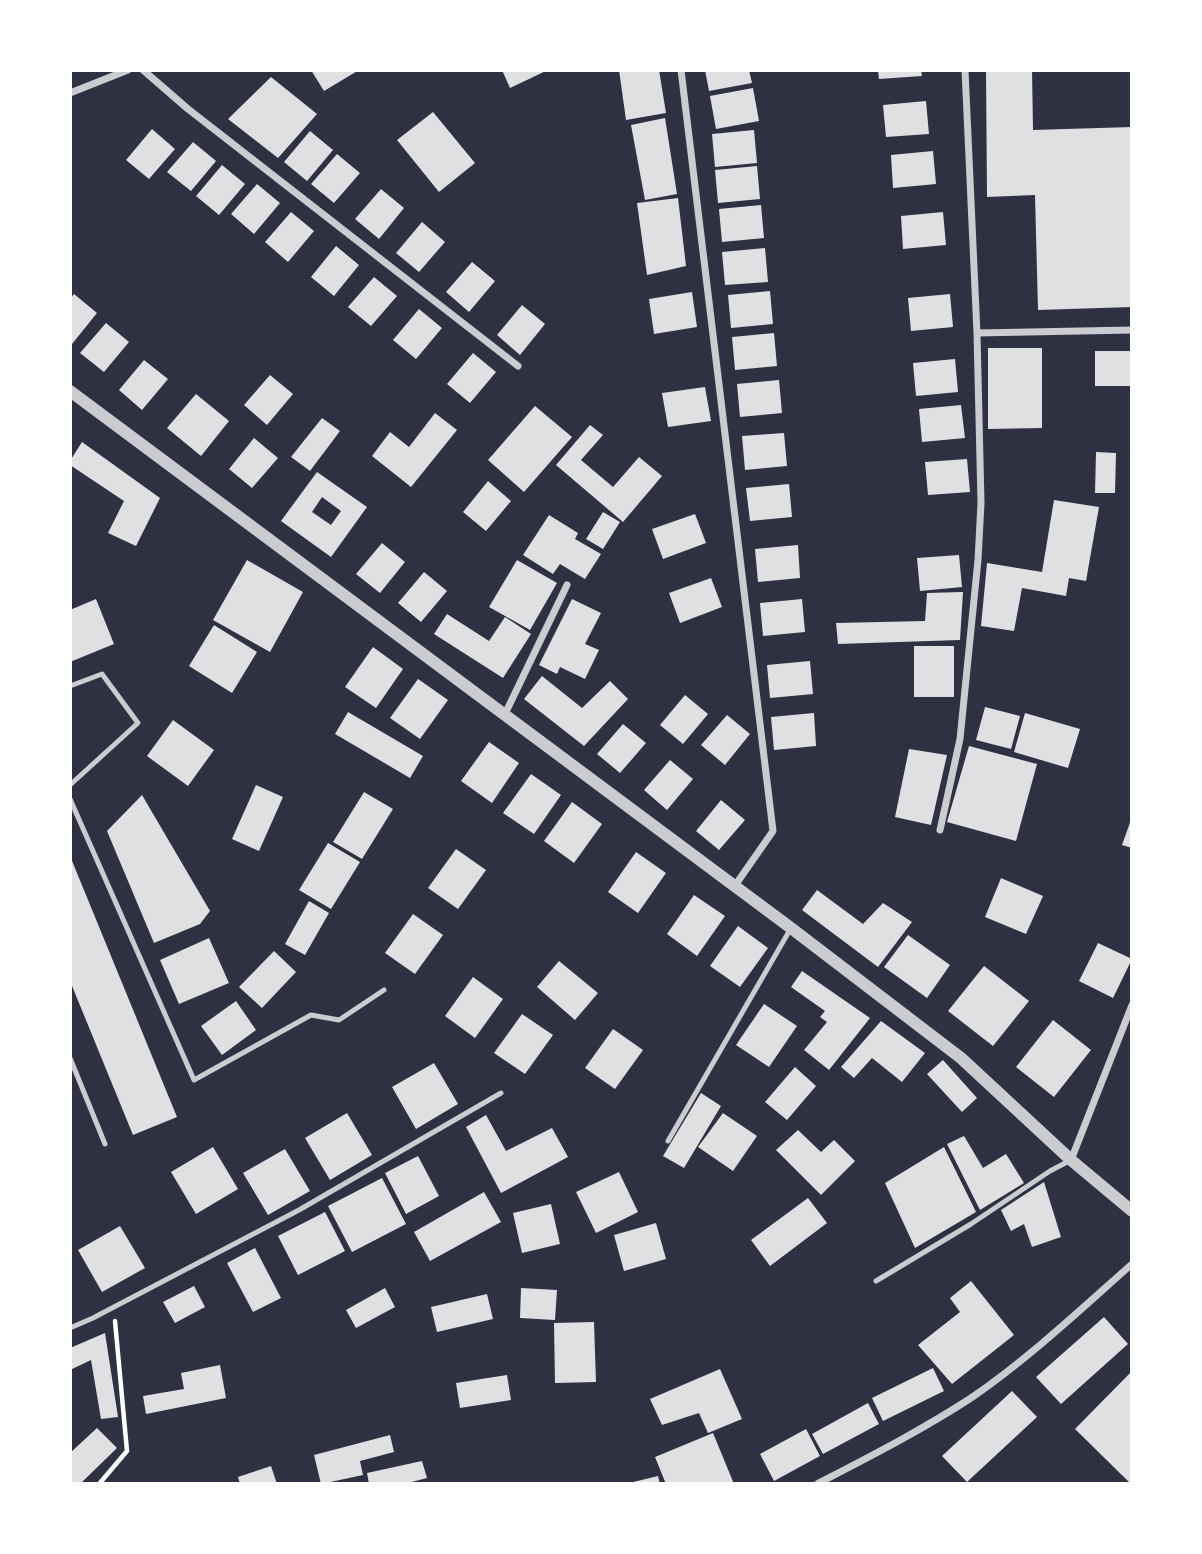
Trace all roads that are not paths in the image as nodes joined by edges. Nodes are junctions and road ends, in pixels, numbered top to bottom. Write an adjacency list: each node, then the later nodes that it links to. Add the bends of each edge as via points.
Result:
1 (128, 70): 5 (street)
2 (143, 70): 8 (street)
3 (681, 70): 16 (street, via 773,831)
4 (965, 70): 7 (street)
5 (70, 93)
6 (1132, 330): 7 (street)
7 (977, 333): 15 (street, via 978,560 960,739)
8 (518, 366)
9 (70, 391): 12 (street)
10 (567, 585): 12 (street)
11 (70, 686): 13 (lane, via 102,674 138,723)
12 (505, 714): 16 (street)
13 (70, 785)
14 (70, 799): 18 (lane, via 194,1080 312,1015 339,1020)
15 (940, 830)
16 (734, 887): 17 (street)
17 (791, 928): 22 (lane); 24 (street, via 961,1058)
18 (384, 990)
19 (1132, 1004): 24 (street)
20 (70, 1058): 23 (lane)
21 (501, 1093): 28 (lane, via 299,1210)
22 (668, 1141)
23 (105, 1144)
24 (1071, 1160): 25 (street); 27 (lane)
25 (1132, 1211)
26 (1132, 1264): 29 (street, via 971,1397)
27 (876, 1282)
28 (70, 1328)
29 (817, 1484)

